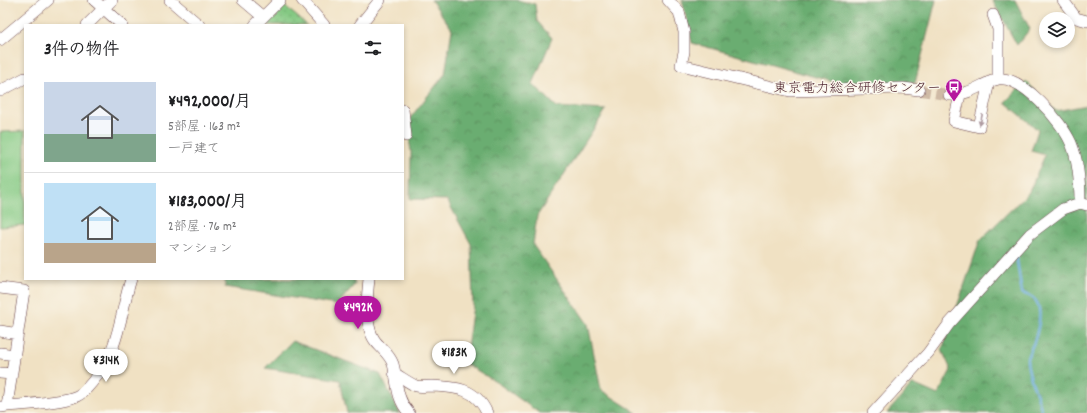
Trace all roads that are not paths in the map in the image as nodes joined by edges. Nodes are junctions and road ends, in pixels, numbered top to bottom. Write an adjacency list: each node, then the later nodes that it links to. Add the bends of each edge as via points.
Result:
1 (48, 0): 20 (street)
2 (94, 0): 11 (street)
3 (112, 0): 11 (street)
4 (170, 0): 17 (street)
5 (243, 0): 13 (street)
6 (280, 0): 13 (street)
7 (302, 0): 18 (street)
8 (380, 0): 19 (street)
9 (668, 0): 23 (street, via 679,12 684,32 681,65 790,91 903,88)
10 (1063, 0): 14 (street, via 1076,18)
11 (104, 9): 15 (street); 16 (street)
12 (992, 15): 22 (street, via 998,29)
13 (259, 21)
14 (1087, 21)
15 (88, 24)
16 (121, 24)
17 (198, 24)
18 (323, 24)
19 (362, 24)
20 (0, 40)
21 (24, 79): 24 (street)
22 (994, 80): 26 (street); 26 (street, one-way to 26, via 980,127 954,121); 29 (street, via 1014,83 1031,93 1057,120 1071,143)
23 (919, 90)
24 (0, 91)
25 (949, 95): 26 (street)
26 (960, 95)
27 (404, 119): 28 (street)
28 (406, 136)
29 (1084, 204): 43 (street, via 1063,209 1030,234)
30 (131, 280): 40 (street, via 116,340 108,360 87,388 67,399)
31 (370, 280): 38 (street, via 367,306 370,330 392,363)
32 (0, 288): 34 (street, via 24,291)
33 (0, 331): 34 (street)
34 (18, 334): 36 (street)
35 (0, 352): 36 (street)
36 (15, 355): 39 (street)
37 (0, 373): 39 (street)
38 (394, 373): 41 (street, via 397,390); 42 (street, via 417,386 452,387 469,392 478,398)
39 (12, 374): 40 (street)
40 (4, 407)
41 (409, 413)
42 (487, 413)
43 (873, 413)

